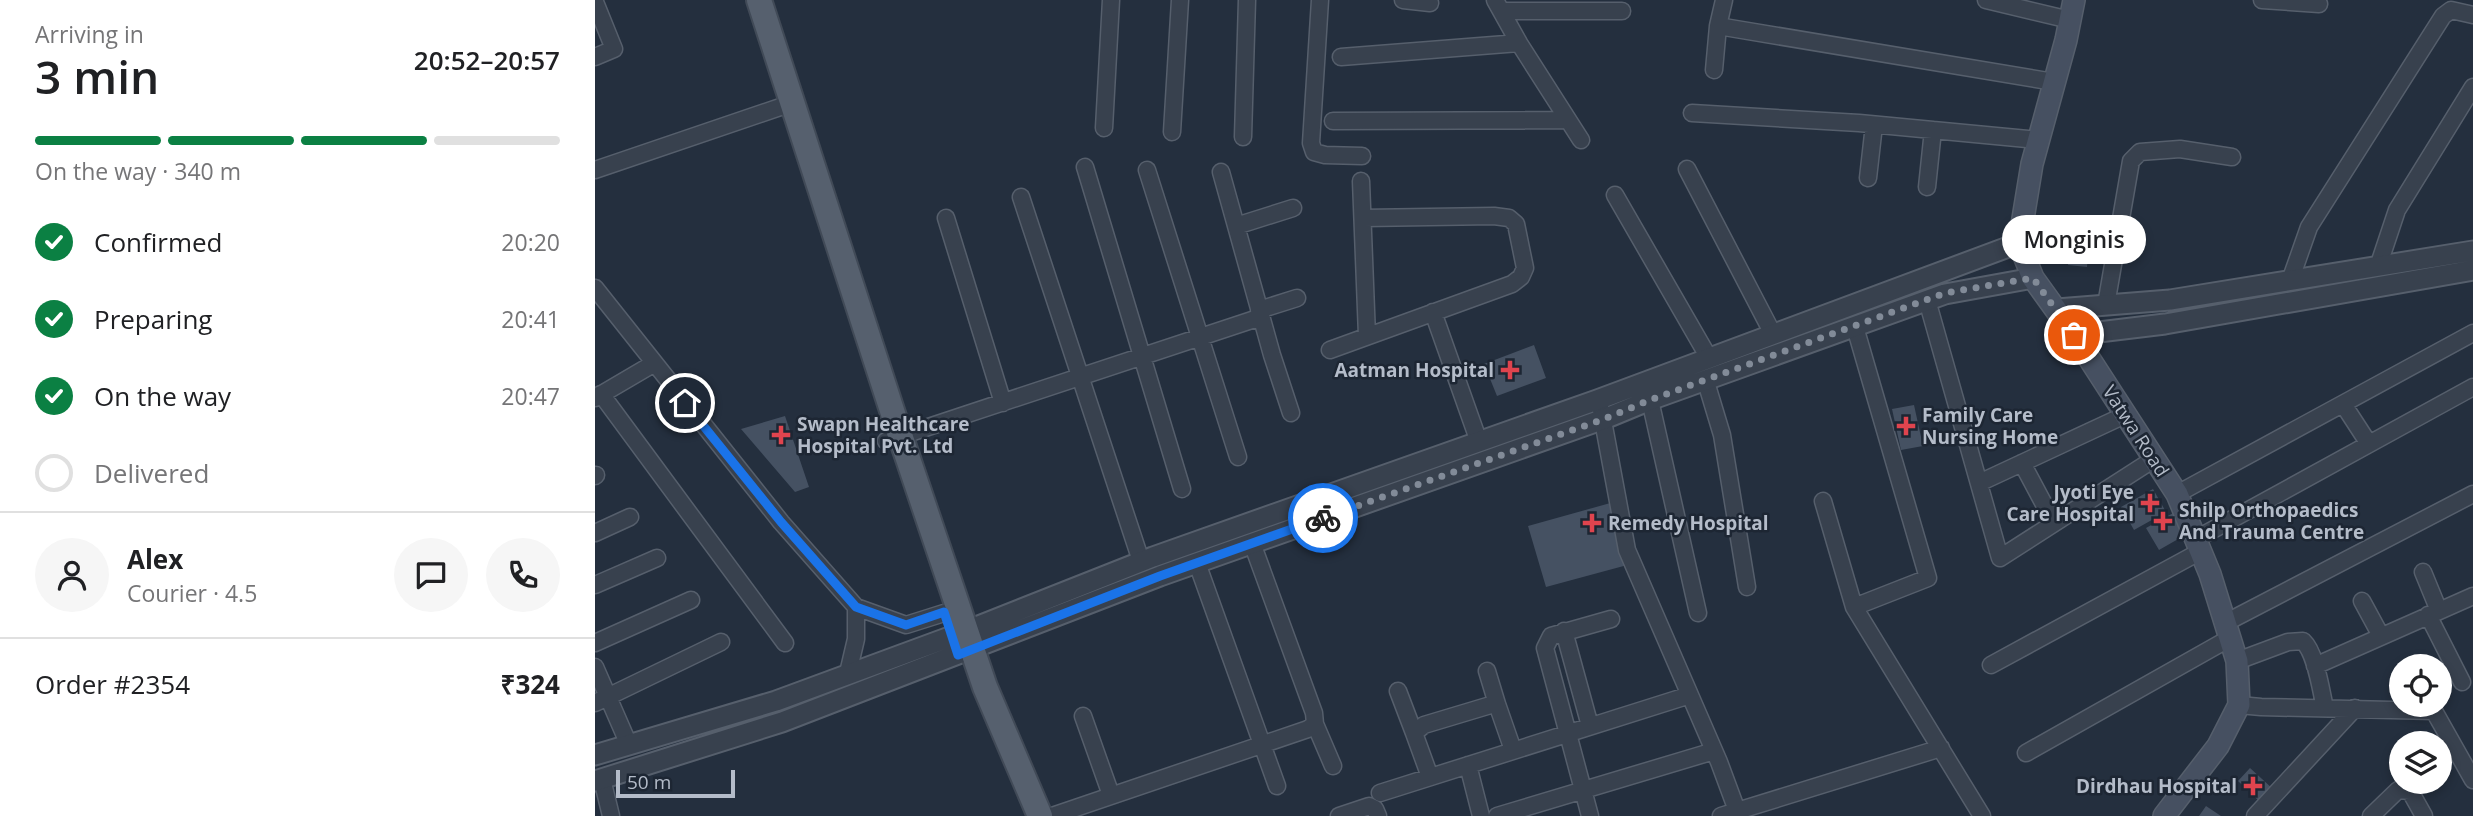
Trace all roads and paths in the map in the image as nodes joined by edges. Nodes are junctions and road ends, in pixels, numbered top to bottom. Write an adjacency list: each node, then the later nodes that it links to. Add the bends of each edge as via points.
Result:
1 (602, 0): 12 (street)
2 (744, 0): 26 (main road)
3 (759, 0): 26 (main road)
4 (1111, 0): 31 (street)
5 (1180, 0): 33 (street)
6 (1247, 0): 34 (street)
7 (1320, 0): 37 (street, via 1311,143 1314,152 1325,155)
8 (1402, 0): 13 (street)
9 (1724, 0): 19 (street)
10 (1986, 0): 16 (street)
11 (2262, 0): 14 (street)
12 (595, 2): 21 (street, via 614,49)
13 (1430, 3)
14 (2319, 4)
15 (1499, 6): 17 (street); 20 (street)
16 (2072, 10): 24 (main road)
17 (1622, 11)
18 (2473, 15): 58 (street, via 2451,10 2443,16 2309,227)
19 (1719, 26): 23 (street); 24 (street)
20 (1519, 43): 22 (street); 28 (street)
21 (595, 57)
22 (1341, 57)
23 (1714, 70)
24 (2054, 82): 36 (main road)
25 (2473, 86): 55 (street, via 2397,210)
26 (785, 105): 41 (street); 87 (main road)
27 (1692, 113): 30 (street)
28 (1568, 120): 29 (street); 35 (street)
29 (1333, 121)
30 (1874, 125): 32 (street); 44 (street)
31 (1104, 128)
32 (1933, 131): 36 (street); 46 (street)
33 (1172, 132)
34 (1243, 137)
35 (1581, 140)
36 (2038, 141): 53 (main road)
37 (1362, 156)
38 (2232, 157): 62 (street, via 2180,149 2140,152 2131,161)
39 (1085, 167): 73 (street)
40 (1687, 169): 68 (street)
41 (595, 170)
42 (1147, 170): 71 (street)
43 (1221, 172): 52 (street)
44 (1868, 178)
45 (1361, 181): 51 (street)
46 (1927, 187)
47 (1615, 195): 74 (street)
48 (1021, 197): 76 (street)
49 (1293, 208): 52 (street)
50 (946, 218): 82 (street)
51 (1364, 218): 64 (street, via 1494,216 1516,223 1525,268 1521,277); 70 (street)
52 (1236, 226): 65 (street)
53 (2019, 243): 57 (main road, Vatwa Road); 68 (street)
54 (2473, 251): 55 (street)
55 (2378, 267): 58 (street)
56 (2473, 270): 69 (street, via 2165,324)
57 (2033, 278): 61 (street); 63 (main road, Vatwa Road)
58 (2290, 281): 62 (street)
59 (595, 288): 75 (street)
60 (1297, 298): 65 (street)
61 (1927, 300): 66 (street); 93 (street)
62 (2106, 305): 63 (street)
63 (2057, 309): 69 (main road, Vatwa Road)
64 (1433, 312): 70 (street); 88 (street)
65 (1260, 314): 71 (street); 84 (street)
66 (1855, 327): 77 (street); 113 (street, via 1928,578)
67 (2473, 333): 83 (street)
68 (1773, 334): 74 (street)
69 (2074, 335): 85 (main road, Vatwa Road)
70 (1367, 336): 72 (street)
71 (1199, 338): 73 (street); 90 (street)
72 (1330, 350)
73 (1143, 357): 76 (street); 94 (street)
74 (1709, 358): 80 (street)
75 (653, 363): 79 (street); 112 (street)
76 (1080, 377): 82 (street); 104 (street)
77 (1706, 382): 81 (street); 108 (street, via 1722,435)
78 (2473, 387): 89 (street)
79 (598, 396): 123 (street)
80 (1597, 400): 86 (street); 88 (street)
81 (1650, 400): 86 (street); 115 (street)
82 (1003, 403): 87 (street)
83 (2343, 404): 89 (street); 95 (street)
84 (1291, 412)
85 (2125, 415): 91 (main road, Vatwa Road); 92 (street)
86 (1604, 419): 101 (street); 133 (street, via 1627,550)
87 (894, 439): 114 (main road); 124 (main road)
88 (1479, 442): 104 (street)
89 (2369, 444): 102 (street)
90 (1238, 457)
91 (2154, 460): 95 (main road, Vatwa Road); 99 (street)
92 (2022, 463): 93 (street); 99 (street)
93 (1979, 482): 99 (street, via 2000,558)
94 (1182, 489)
95 (2177, 494): 102 (main road, Vatwa Road)
96 (2473, 494): 118 (street)
97 (1823, 501): 113 (street)
98 (630, 517): 100 (street)
99 (2054, 523)
100 (595, 533)
101 (1252, 543): 105 (street); 140 (street)
102 (2199, 545): 118 (main road, Vatwa Road); 126 (street)
103 (657, 558): 107 (street)
104 (1141, 561): 124 (street)
105 (1197, 563): 124 (street); 144 (street)
106 (2423, 572): 116 (street)
107 (595, 585)
108 (1747, 587)
109 (2473, 596): 116 (street)
110 (691, 600): 122 (street)
111 (2362, 601): 120 (street)
112 (856, 607): 114 (street, via 906,625); 130 (street, via 856,639)
113 (1854, 607): 146 (street)
114 (944, 612): 124 (main road)
115 (1698, 613)
116 (2433, 613): 120 (street); 131 (street)
117 (1611, 619): 119 (street)
118 (2227, 630): 125 (main road, Vatwa Road); 149 (street)
119 (1564, 631): 141 (street); 143 (street, via 1551,636 1545,649)
120 (2381, 636): 127 (street)
121 (721, 642): 134 (street)
122 (595, 643)
123 (786, 643)
124 (962, 643): 130 (street); 154 (street, via 782,722); 162 (main road, via 971,692); 163 (main road)
125 (2237, 661): 127 (street, via 2303,641); 136 (main road, Vatwa Road)
126 (1991, 665)
127 (2315, 666): 137 (street)
128 (595, 667): 134 (street)
129 (1487, 671): 135 (street)
130 (848, 673): 145 (street, via 776,701)
131 (2462, 682)
132 (1398, 691): 142 (street)
133 (1690, 695): 141 (street); 148 (street)
134 (601, 700): 145 (street)
135 (1497, 704): 142 (street, via 1424,725); 147 (street)
136 (2239, 705): 137 (street); 171 (main road, Vatwa Road, via 2218,746)
137 (2325, 708): 138 (street)
138 (2355, 709): 155 (street, via 2434,711); 172 (street)
139 (1083, 716): 159 (street)
140 (1315, 724): 144 (street); 152 (street)
141 (1590, 726): 143 (street)
142 (1414, 733): 153 (street)
143 (1567, 733): 147 (street); 157 (street)
144 (1261, 744): 156 (street); 159 (street)
145 (629, 746): 150 (street)
146 (1941, 748): 160 (street); 170 (street)
147 (1513, 750): 151 (street)
148 (1714, 751): 157 (street); 160 (street)
149 (2026, 753)
150 (595, 755)
151 (1468, 765): 153 (street); 167 (street)
152 (1333, 766)
153 (1430, 777): 158 (street)
154 (599, 780): 161 (street)
155 (2473, 780)
156 (1277, 786)
157 (1582, 790): 168 (street); 169 (street)
158 (1380, 793)
159 (1111, 795): 164 (street)
160 (1732, 814)
161 (611, 816)
162 (1024, 816)
163 (1040, 816)
164 (1052, 816)
165 (1339, 816): 166 (street, via 1369,806)
166 (1378, 816)
167 (1481, 816)
168 (1497, 816)
169 (1590, 816)
170 (1982, 816)
171 (2164, 816)
172 (2255, 816)
173 (2371, 816): 174 (street, via 2398,790 2410,791)
174 (2424, 816)

